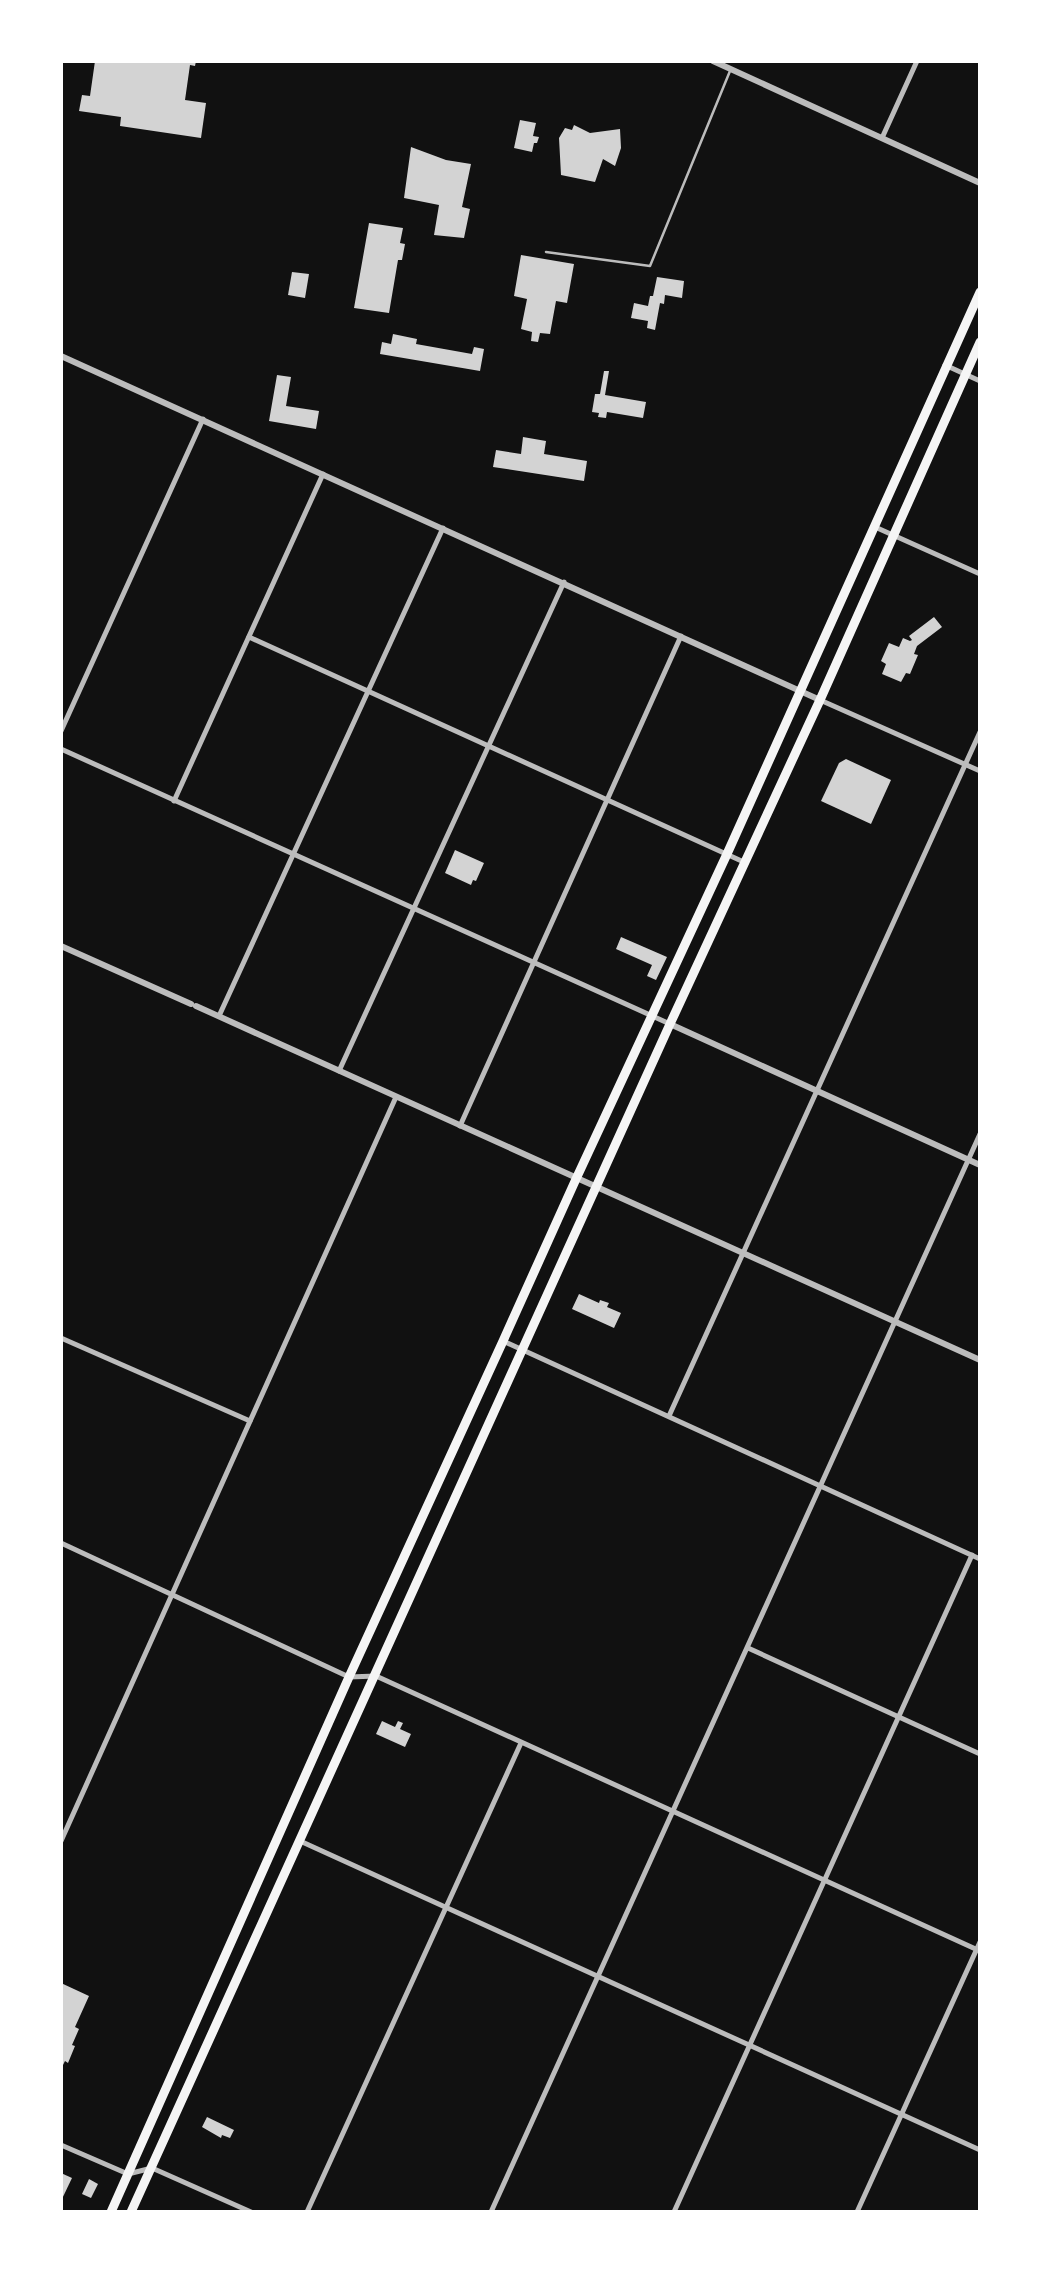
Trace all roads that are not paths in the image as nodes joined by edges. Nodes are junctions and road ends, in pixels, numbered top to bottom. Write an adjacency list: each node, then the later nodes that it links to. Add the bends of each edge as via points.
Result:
1 (713, 61): 4 (street)
2 (735, 61): 4 (street)
3 (917, 61): 5 (street)
4 (731, 69): 5 (street); 7 (lane, via 650,266)
5 (881, 138): 6 (street)
6 (980, 183)
7 (546, 252)
8 (980, 292): 11 (highway)
9 (980, 342): 12 (highway)
10 (61, 356): 14 (street)
11 (945, 365): 12 (street); 16 (highway)
12 (965, 374): 13 (street); 18 (highway)
13 (980, 381)
14 (203, 419): 15 (street); 26 (street)
15 (323, 474): 17 (street); 22 (street)
16 (874, 527): 18 (street); 24 (highway)
17 (443, 528): 20 (street); 23 (street)
18 (893, 535): 19 (street); 25 (highway)
19 (980, 574)
20 (564, 582): 21 (street); 28 (street)
21 (681, 636): 24 (street); 32 (street)
22 (249, 637): 23 (street); 33 (street)
23 (367, 691): 28 (street); 35 (street)
24 (801, 691): 25 (street); 34 (highway)
25 (820, 700): 30 (street); 36 (highway)
26 (61, 731)
27 (980, 732): 30 (street)
28 (488, 746): 32 (street); 37 (street)
29 (61, 749): 33 (street)
30 (965, 764): 31 (street); 44 (street)
31 (980, 771)
32 (608, 800): 34 (street); 39 (street)
33 (174, 801): 35 (street)
34 (727, 854): 36 (street); 41 (highway)
35 (293, 855): 37 (street); 40 (street)
36 (746, 863): 42 (highway)
37 (413, 908): 39 (street); 43 (street)
38 (61, 946): 40 (street)
39 (534, 964): 41 (street); 46 (street)
40 (219, 1016): 43 (street)
41 (651, 1017): 42 (street); 50 (highway)
42 (670, 1024): 44 (street); 51 (highway)
43 (339, 1071): 45 (street)
44 (816, 1090): 48 (street); 52 (street)
45 (396, 1097): 46 (street); 59 (street)
46 (460, 1126): 50 (street)
47 (980, 1134): 48 (street)
48 (968, 1159): 49 (street); 53 (street)
49 (980, 1164)
50 (576, 1179): 51 (street); 55 (highway)
51 (596, 1188): 52 (street); 56 (highway)
52 (743, 1253): 53 (street); 58 (street)
53 (895, 1322): 57 (street); 60 (street)
54 (61, 1338): 59 (street)
55 (503, 1342): 56 (street); 67 (highway)
56 (523, 1349): 58 (street); 66 (highway)
57 (980, 1360)
58 (669, 1416): 60 (street)
59 (250, 1421): 64 (street)
60 (821, 1485): 62 (street); 65 (street)
61 (61, 1542): 64 (street)
62 (972, 1555): 63 (street); 68 (street)
63 (980, 1559)
64 (172, 1592): 67 (street); 73 (street)
65 (748, 1648): 68 (street); 71 (street)
66 (376, 1676): 67 (street); 69 (street); 74 (highway)
67 (349, 1677): 86 (highway)
68 (898, 1717): 70 (street); 76 (street)
69 (521, 1743): 71 (street); 77 (street)
70 (980, 1754)
71 (673, 1811): 76 (street); 80 (street)
72 (61, 1816): 73 (street)
73 (70, 1820): 75 (street)
74 (300, 1841): 77 (street); 85 (highway)
75 (61, 1842)
76 (826, 1880): 79 (street); 81 (street)
77 (447, 1908): 80 (street); 91 (street)
78 (980, 1942): 79 (street)
79 (978, 1950): 82 (street)
80 (598, 1977): 81 (street); 92 (street)
81 (751, 2045): 82 (street); 87 (street)
82 (901, 2114): 84 (street); 94 (street)
83 (61, 2145): 86 (street)
84 (980, 2150)
85 (152, 2168): 86 (street); 89 (highway); 90 (street)
86 (128, 2174): 88 (highway)
87 (675, 2210): 93 (street)
88 (111, 2212)
89 (131, 2212)
90 (251, 2212)
91 (307, 2212)
92 (491, 2212)
93 (682, 2212)
94 (857, 2212)

